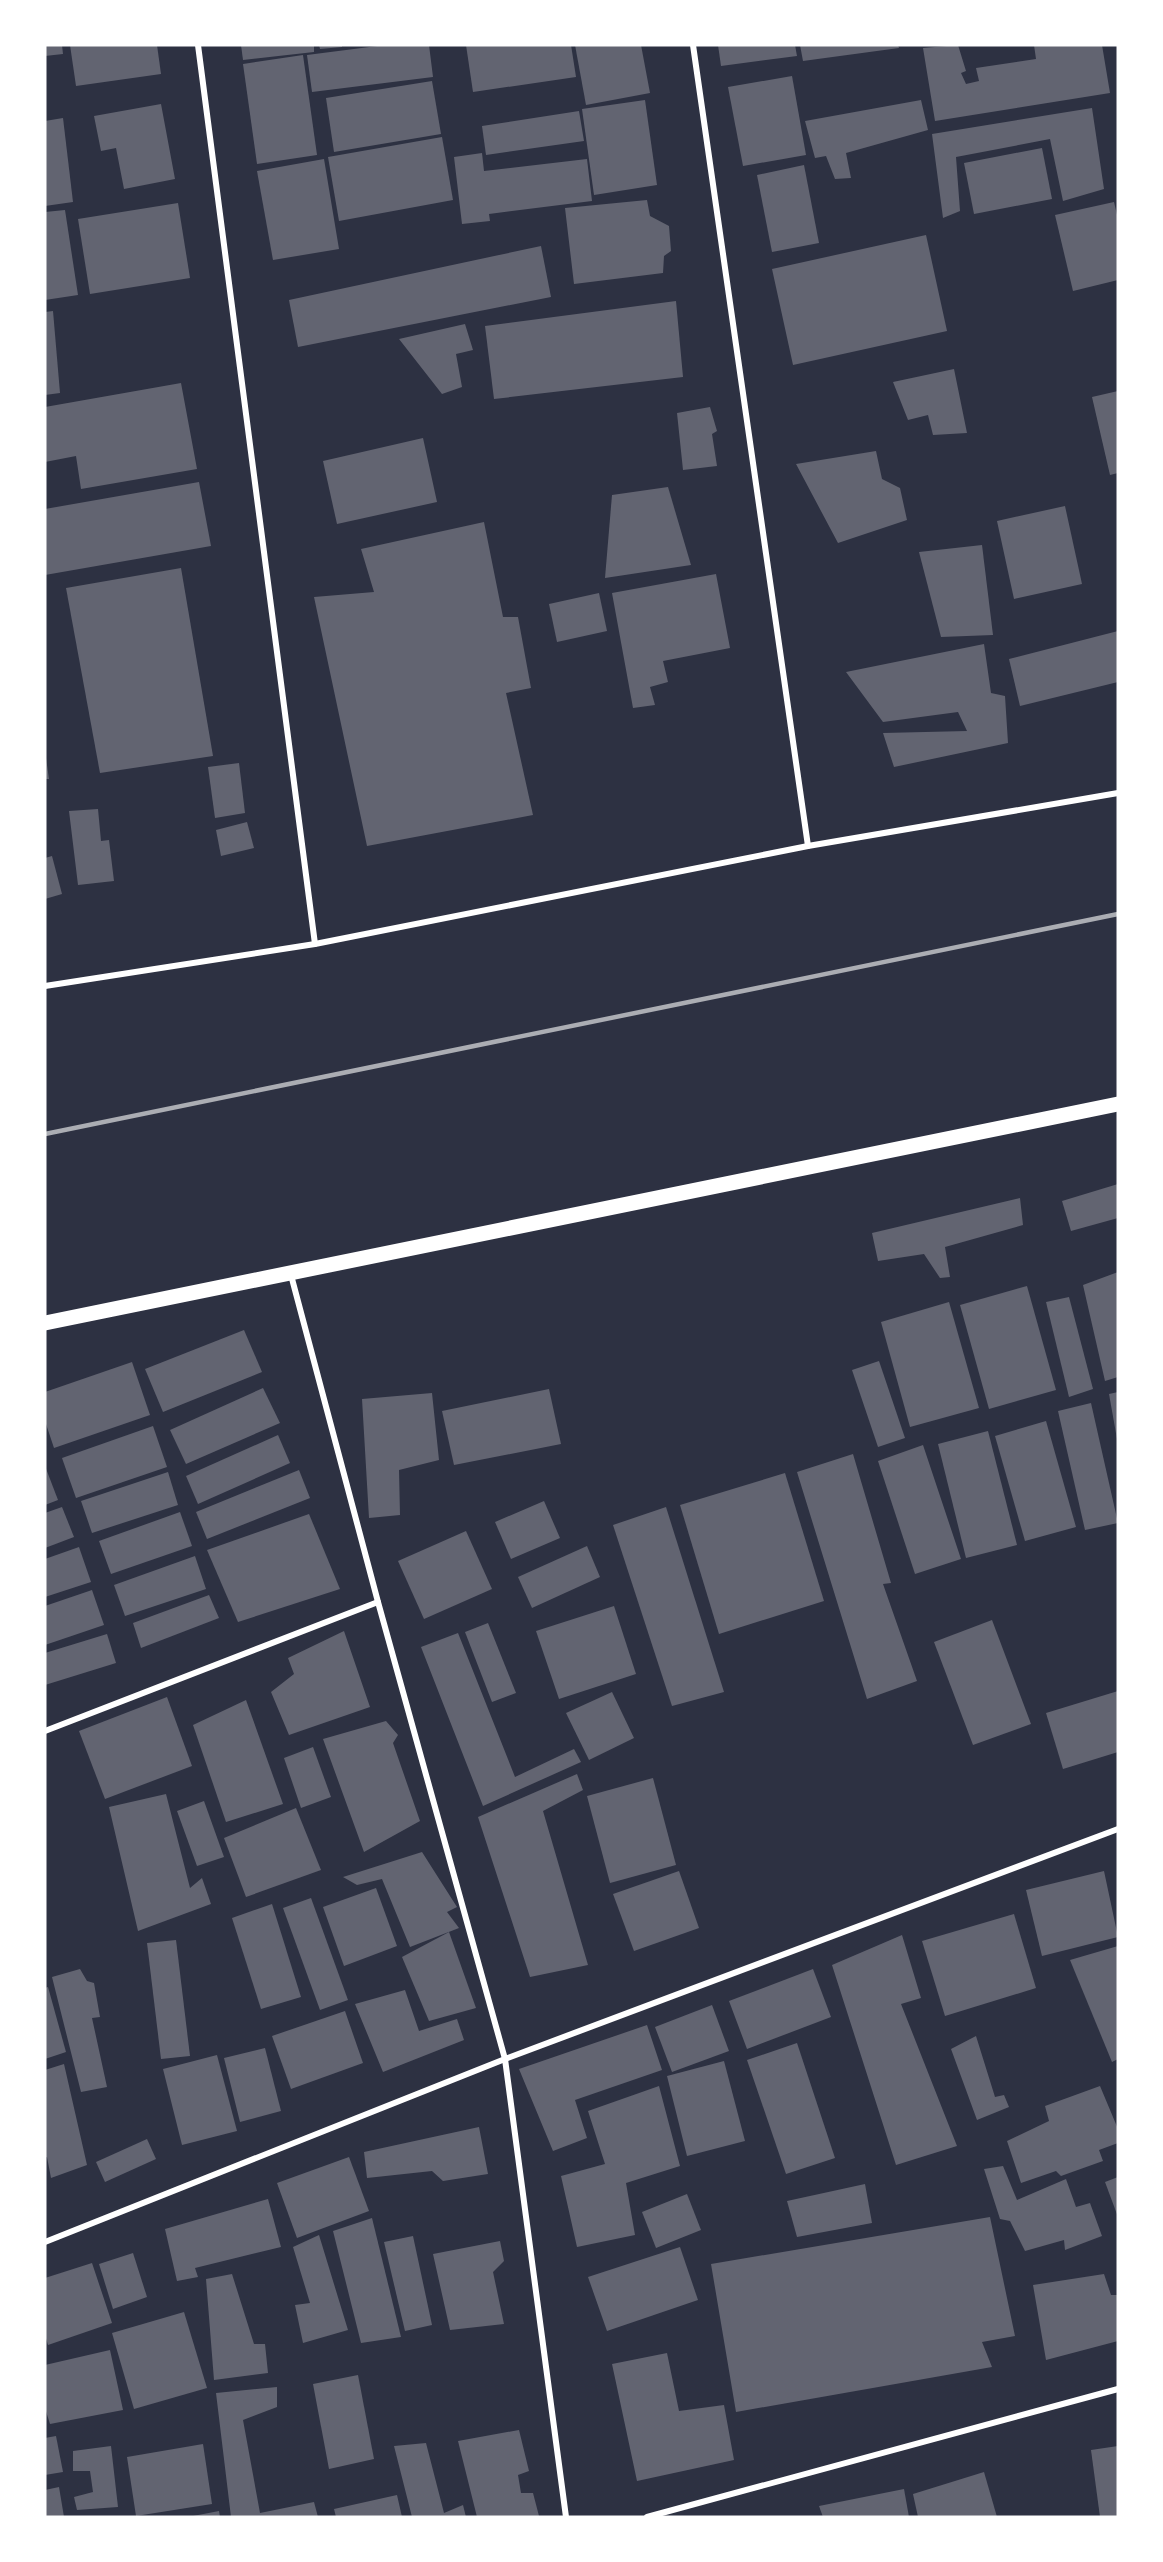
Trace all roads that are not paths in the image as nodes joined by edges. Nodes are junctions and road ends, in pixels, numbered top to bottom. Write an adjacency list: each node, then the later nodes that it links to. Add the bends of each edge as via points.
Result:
1 (198, 45): 5 (street)
2 (693, 45): 4 (street)
3 (1118, 793): 4 (street)
4 (808, 846): 5 (street)
5 (315, 944): 6 (street)
6 (45, 986)
7 (1118, 1104): 8 (main road)
8 (291, 1274): 9 (main road); 10 (street)
9 (45, 1323)
10 (378, 1602): 11 (street); 13 (street)
11 (45, 1731)
12 (1118, 1829): 13 (street)
13 (505, 2059): 14 (street); 16 (street)
14 (45, 2242)
15 (1118, 2389): 17 (street)
16 (566, 2517)
17 (647, 2517)

